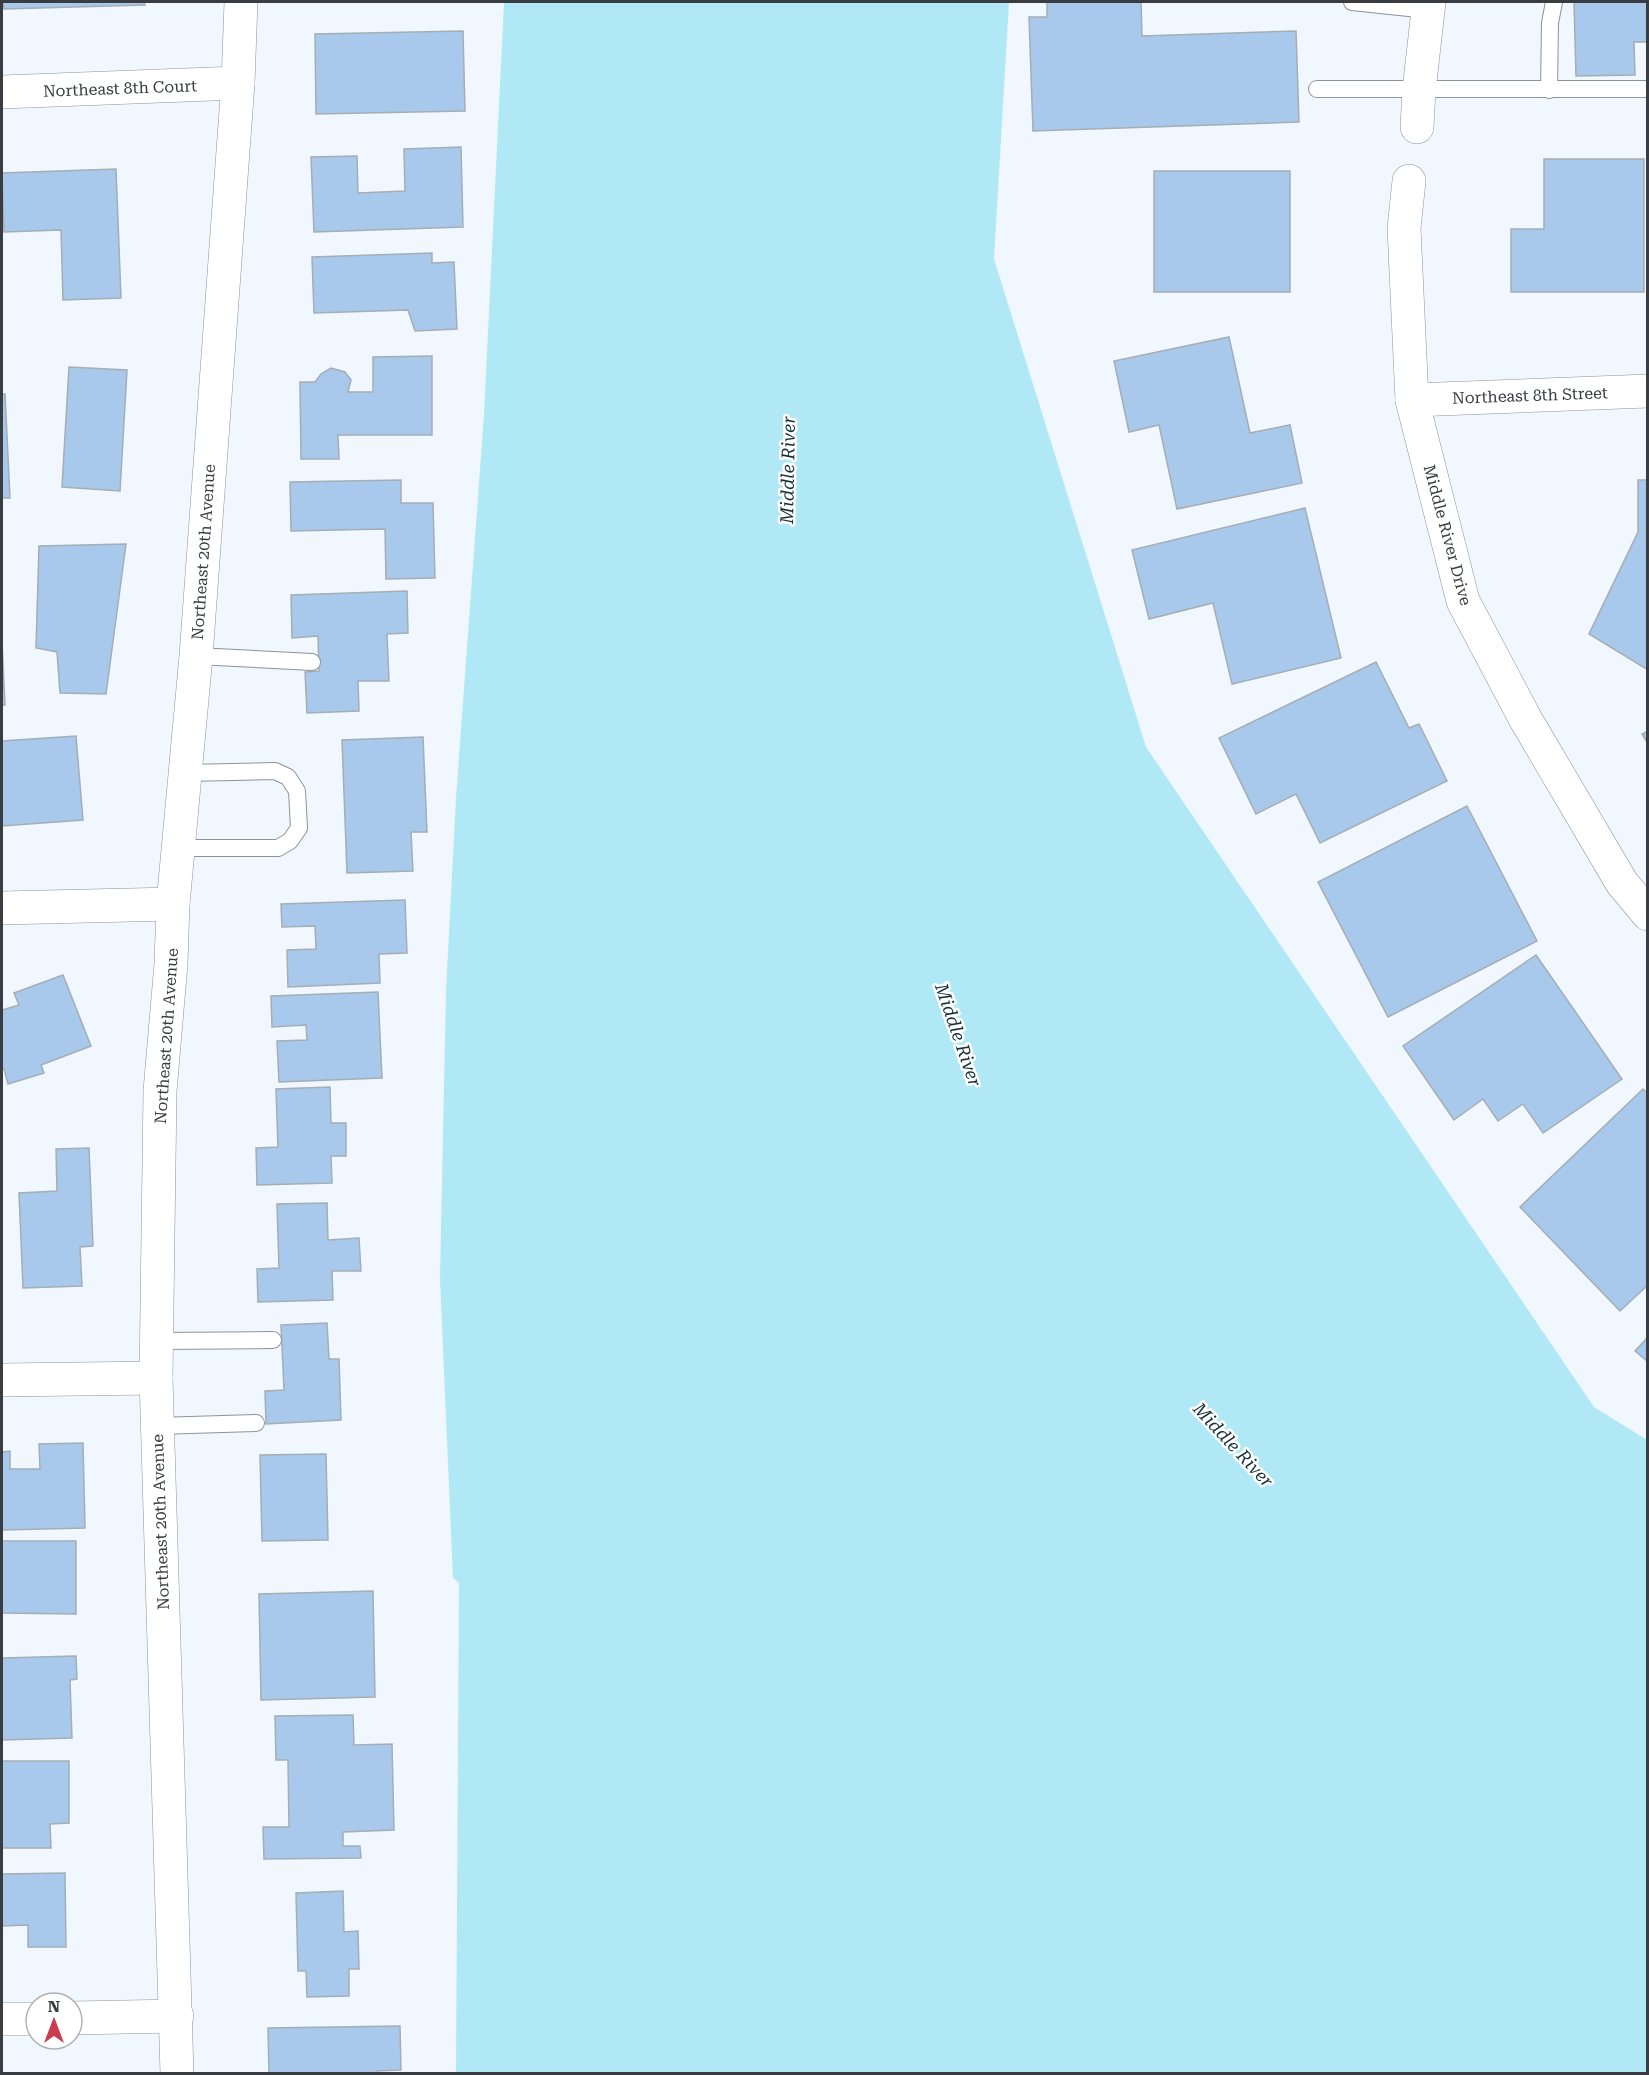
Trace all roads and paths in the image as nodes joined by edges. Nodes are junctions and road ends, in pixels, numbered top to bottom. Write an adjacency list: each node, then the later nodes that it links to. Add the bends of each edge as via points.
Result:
1 (241, 2): 5 (street, Northeast 20th Avenue)
2 (1352, 2): 4 (lane)
3 (1554, 2): 9 (lane)
4 (1428, 6): 8 (street)
5 (238, 83): 10 (street, Northeast 8th Court); 15 (street, Northeast 20th Avenue)
6 (1317, 89): 8 (lane)
7 (1647, 89): 9 (lane)
8 (1419, 90): 9 (lane); 11 (street)
9 (1549, 90)
10 (2, 93)
11 (1418, 127)
12 (1409, 181): 14 (street, Middle River Drive, via 1404,228)
13 (1647, 391): 14 (street, Northeast 8th Street)
14 (1412, 400): 21 (street, Middle River Drive, via 1463,601 1526,720 1622,883)
15 (196, 656): 16 (lane); 17 (street, Northeast 20th Avenue)
16 (312, 662)
17 (185, 773): 18 (street, Northeast 20th Avenue); 18 (lane, via 275,771 288,777 297,790 299,828 290,841 278,848)
18 (178, 848): 19 (street, Northeast 20th Avenue)
19 (173, 904): 20 (street); 23 (street, Northeast 20th Avenue, via 160,1091)
20 (2, 908)
21 (1647, 914)
22 (273, 1340): 23 (lane)
23 (156, 1341): 24 (street, Northeast 20th Avenue)
24 (156, 1378): 25 (street); 27 (street, Northeast 20th Avenue)
25 (2, 1380)
26 (256, 1423): 27 (lane)
27 (157, 1425): 28 (street, Northeast 20th Avenue)
28 (177, 2016): 29 (street); 32 (street, Northeast 20th Avenue)
29 (84, 2018)
30 (2, 2019): 31 (street)
31 (24, 2019)
32 (177, 2073)

